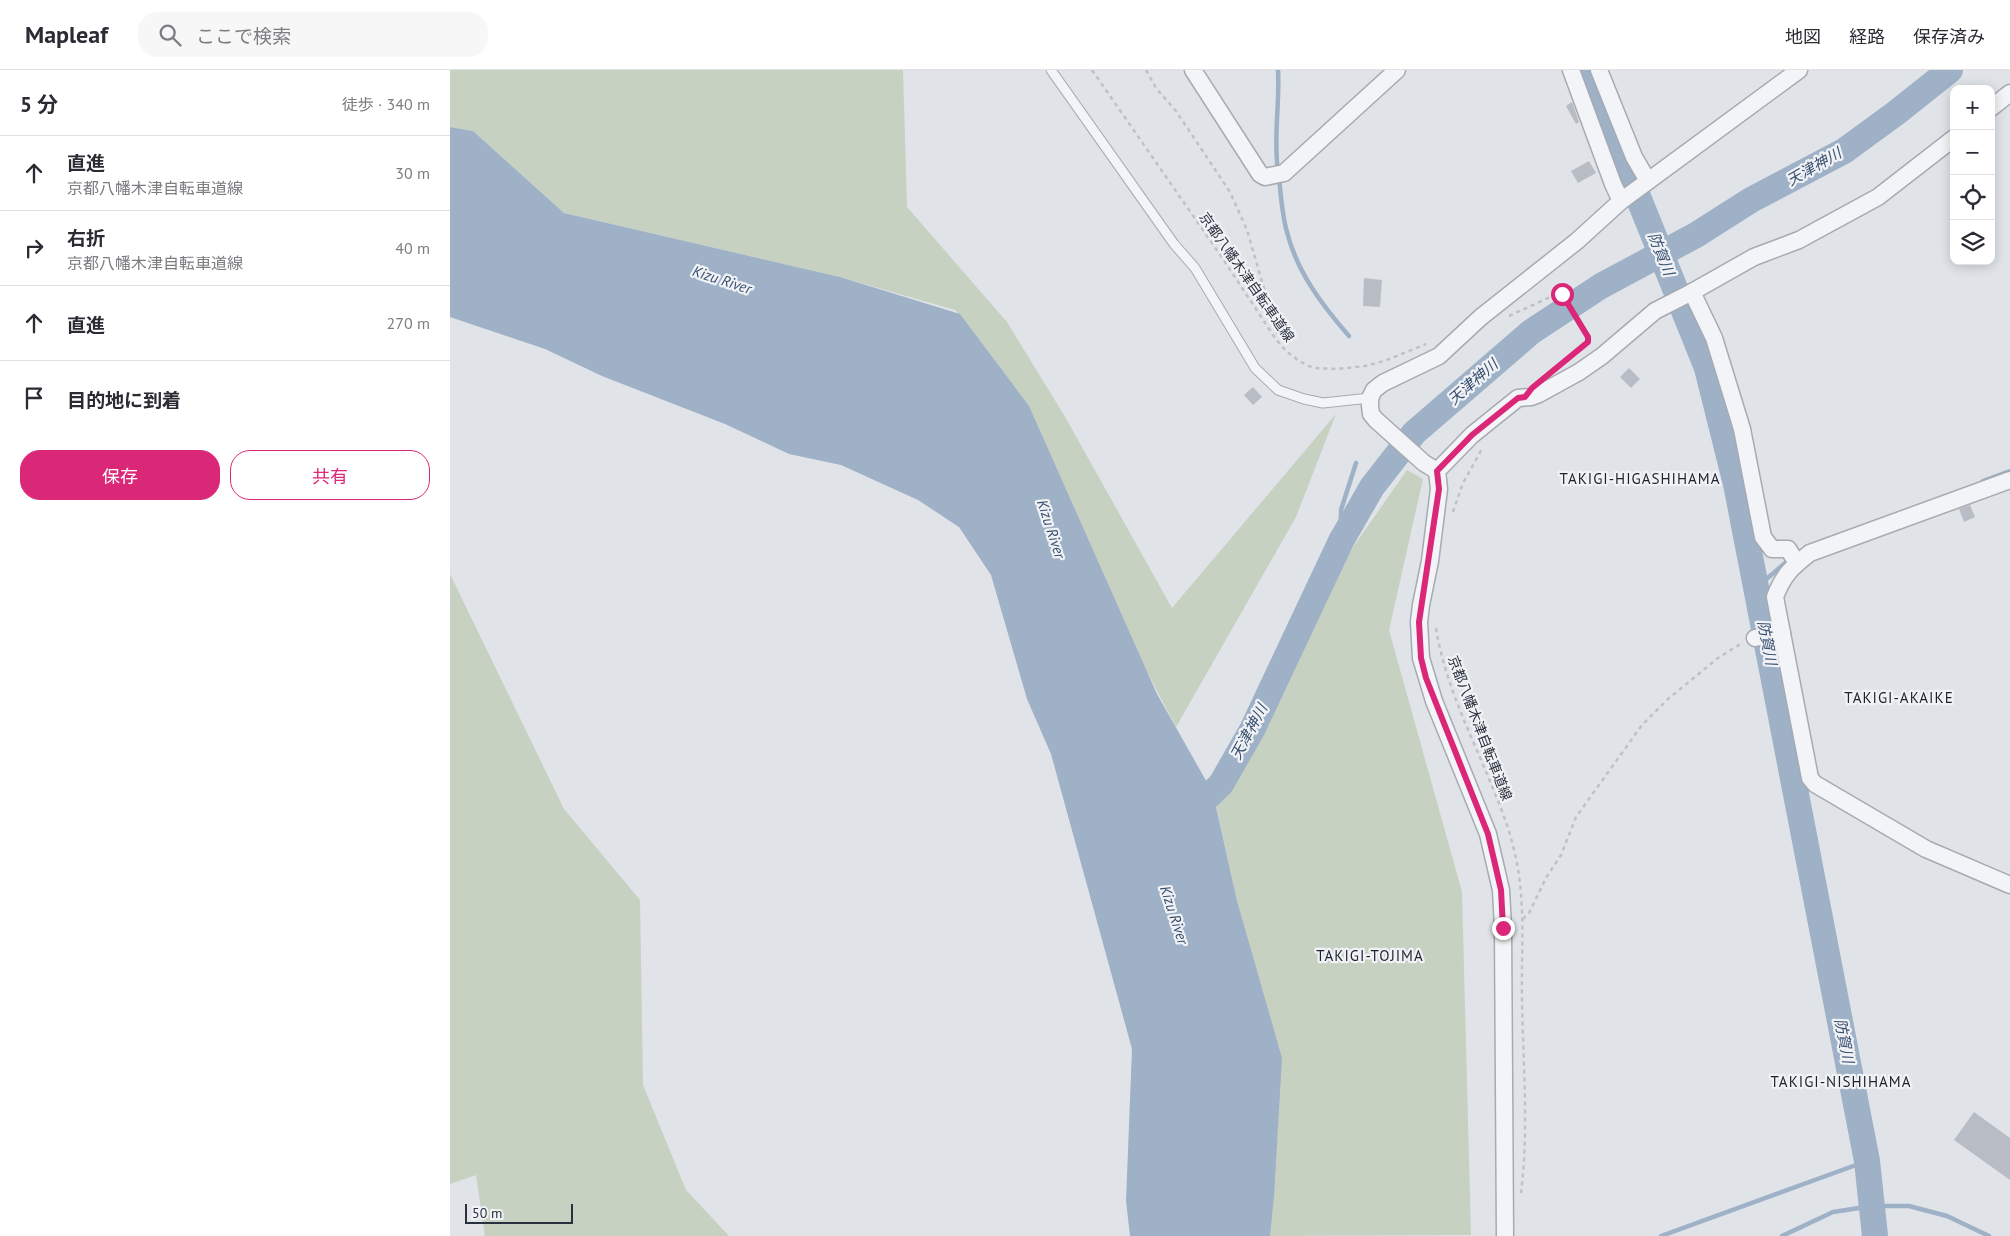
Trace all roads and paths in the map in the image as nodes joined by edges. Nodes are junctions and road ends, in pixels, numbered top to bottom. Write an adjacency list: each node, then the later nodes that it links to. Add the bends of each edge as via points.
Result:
1 (1051, 70): 19 (lane, via 1174,244 1196,268 1255,368 1278,390 1323,402)
2 (1092, 70): 16 (path, 京都八幡木津自転車道線)
3 (1146, 70): 16 (path, via 1230,192 1247,230 1279,329)
4 (1193, 70): 5 (street, via 1264,177 1284,173)
5 (1397, 70)
6 (1571, 70): 13 (street)
7 (1599, 70): 12 (street, via 1634,158)
8 (1799, 70): 12 (street)
9 (2010, 93): 10 (street)
10 (1995, 105)
11 (1950, 141): 14 (street, via 1878,197 1799,240 1754,257)
12 (1648, 181): 13 (street)
13 (1621, 201): 19 (street, via 1439,356 1383,383)
14 (1692, 292): 21 (street, via 1655,311 1579,372 1539,394 1518,398 1472,435); 24 (street, via 1714,338 1742,429 1763,537 1772,549 1788,549)
15 (1508, 316): 18 (path, via 1560,292 1588,342)
16 (1275, 338): 17 (path, 京都八幡木津自転車道線, via 1286,351 1313,368 1337,369 1384,361)
17 (1430, 342)
18 (1560, 365)
19 (1370, 398): 21 (street, via 1371,414 1382,427)
20 (1485, 445): 23 (path, via 1463,483)
21 (1437, 471): 31 (street, via 1439,489 1419,622 1421,658 1434,701 1488,834 1501,890)
22 (2010, 480): 24 (street, via 1810,553)
23 (1452, 517)
24 (1797, 563): 26 (street, via 1781,581 1775,597)
25 (1436, 620): 29 (path, 京都八幡木津自転車道線, via 1440,654 1512,840 1521,882)
26 (1779, 633): 27 (street); 28 (street, via 1810,778 1815,784 1926,849)
27 (1755, 638): 29 (path, via 1749,638 1718,658 1642,725 1576,817 1561,855 1529,913)
28 (2010, 885)
29 (1523, 918): 30 (path, 京都八幡木津自転車道線, via 1524,1173)
30 (1521, 1198)
31 (1505, 1236)

